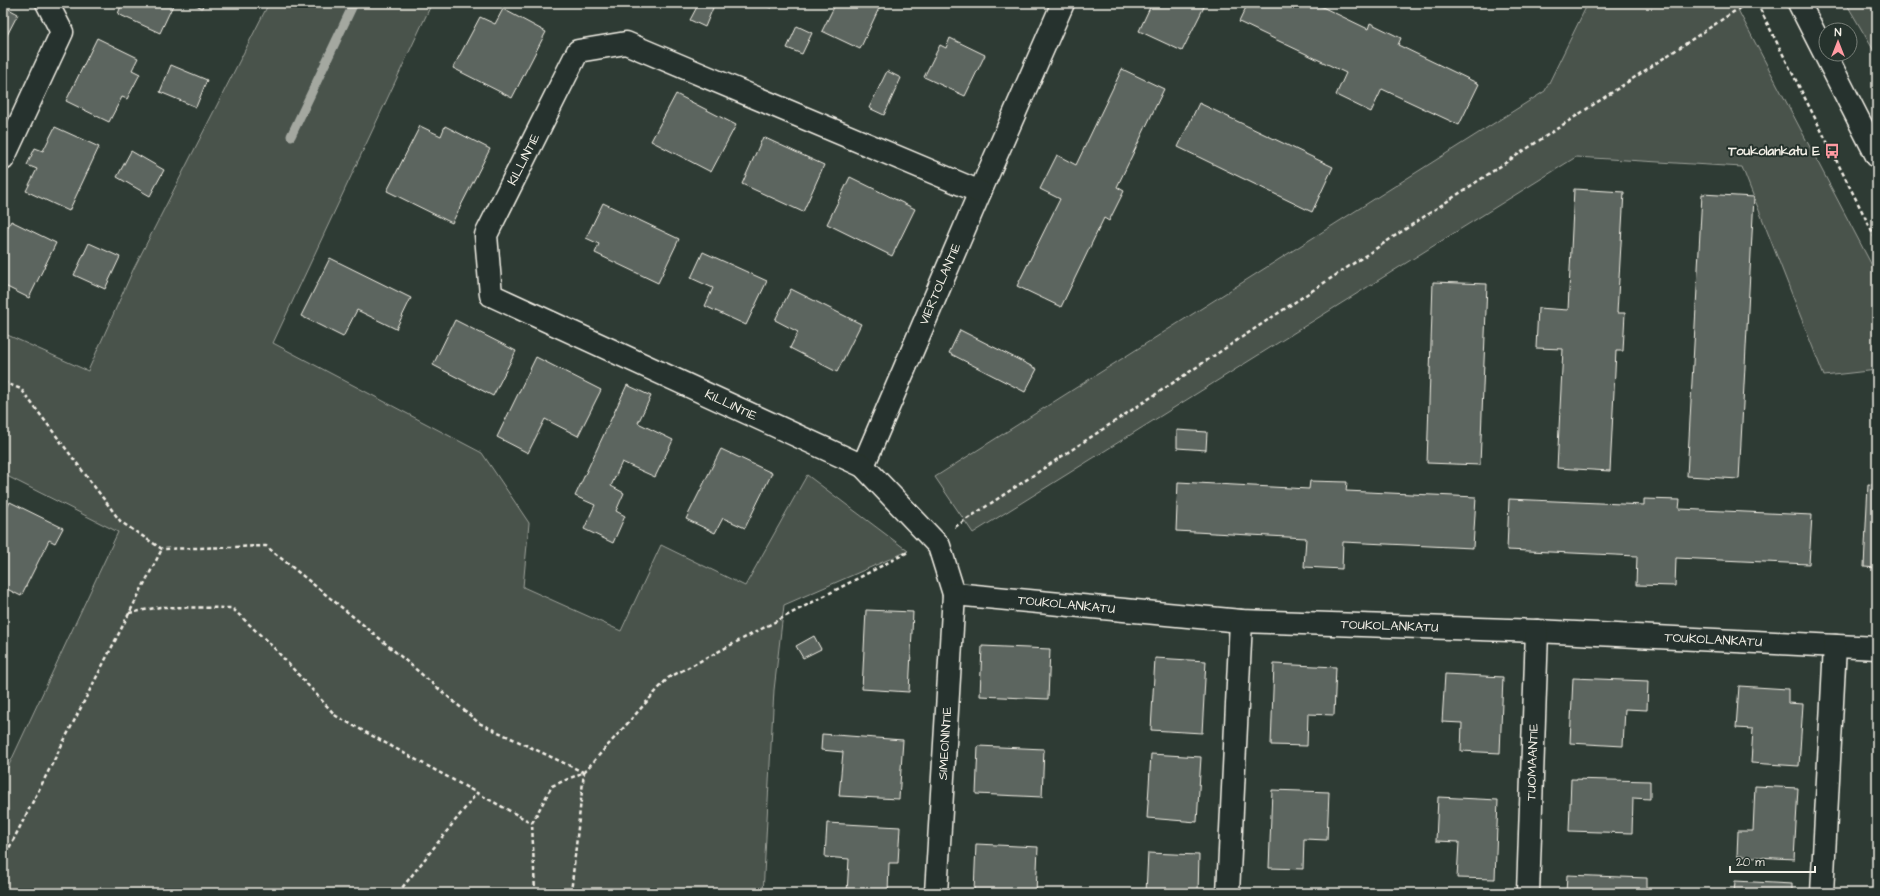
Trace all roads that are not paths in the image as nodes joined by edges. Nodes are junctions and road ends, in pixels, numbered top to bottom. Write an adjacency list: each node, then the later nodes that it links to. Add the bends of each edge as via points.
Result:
1 (47, 3): 5 (street, via 62,32)
2 (1064, 3): 6 (street, VIERTOLANTIE)
3 (1798, 3): 4 (street)
4 (1877, 156)
5 (3, 159)
6 (980, 192): 7 (street, VIERTOLANTIE); 7 (street, KILLINTIE, via 626,43 578,51 486,235 491,295)
7 (864, 466): 8 (street, via 935,543)
8 (954, 594): 9 (street, TOUKOLANKATU); 13 (street, SIMEONINTIE)
9 (1241, 621): 10 (street, TOUKOLANKATU); 14 (street)
10 (1537, 631): 11 (street, TOUKOLANKATU); 15 (street, TUOMAANTIE)
11 (1835, 646): 12 (street, TOUKOLANKATU); 16 (street)
12 (1877, 648)
13 (936, 893)
14 (1228, 893)
15 (1528, 893)
16 (1822, 893)

